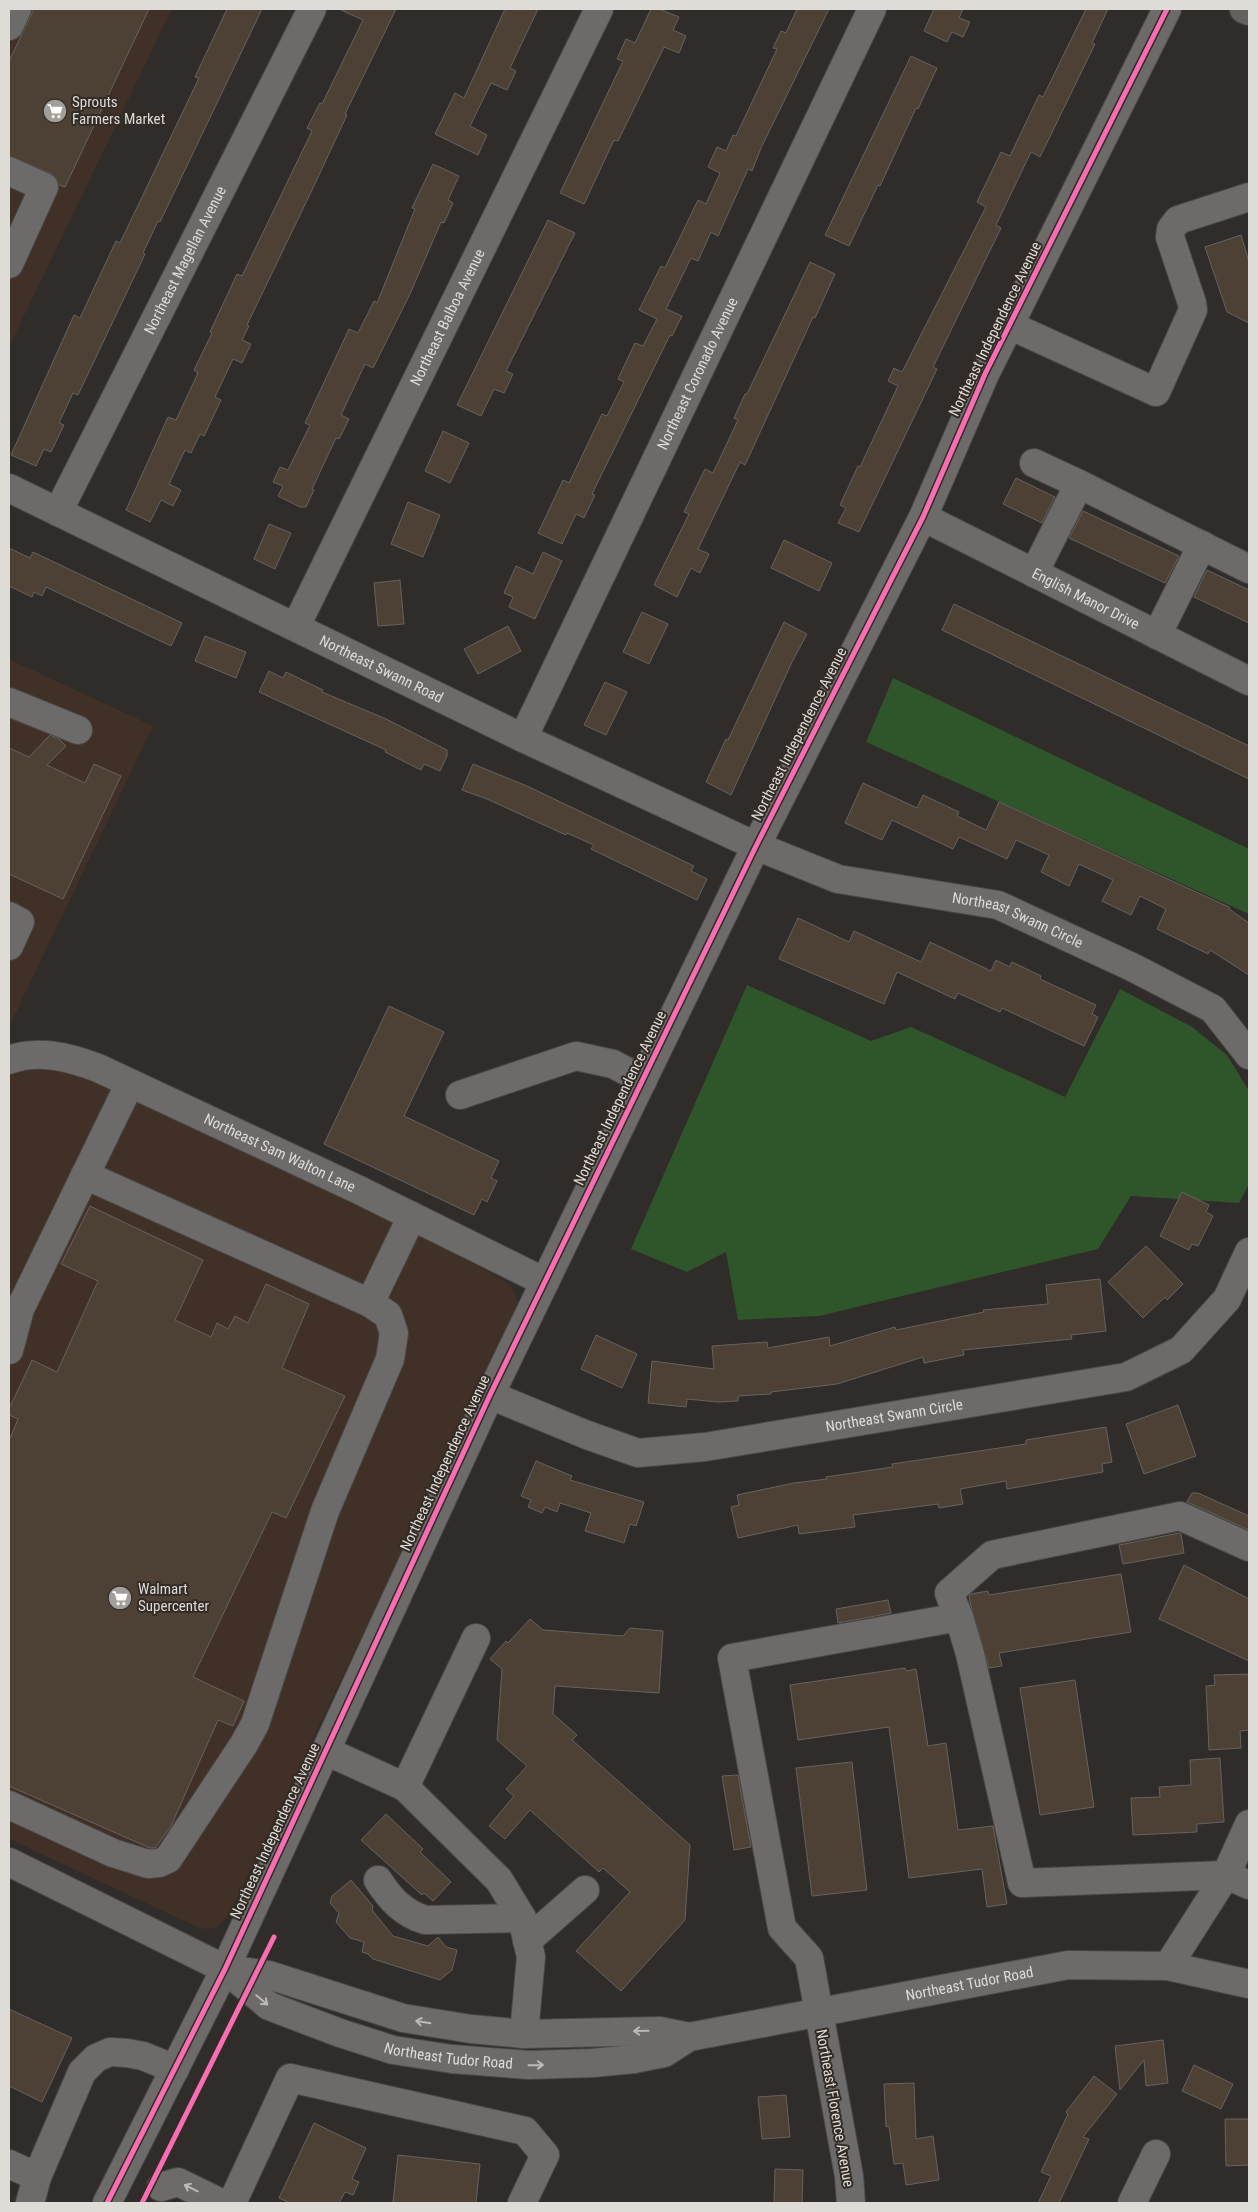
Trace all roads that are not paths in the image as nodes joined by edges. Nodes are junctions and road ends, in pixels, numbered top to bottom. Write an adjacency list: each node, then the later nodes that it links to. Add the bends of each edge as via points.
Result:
1 (17, 9): 8 (street)
2 (312, 9): 16 (street, Northeast Magellan Avenue)
3 (600, 9): 21 (street, Northeast Balboa Avenue)
4 (872, 9): 26 (street, Northeast Coronado Avenue)
5 (1167, 9): 12 (street, Northeast Independence Avenue)
6 (1244, 9): 7 (main road)
7 (1249, 11)
8 (9, 26)
9 (9, 171): 11 (street, via 44,187)
10 (1249, 197): 12 (street, via 1178,220 1171,229 1170,237 1193,310 1156,392)
11 (9, 264)
12 (1009, 325): 17 (street, Northeast Independence Avenue)
13 (1034, 463): 14 (street)
14 (1079, 484): 18 (street); 20 (street)
15 (9, 488): 16 (street, Northeast Swann Road)
16 (58, 512): 21 (street, Northeast Swann Road)
17 (923, 518): 20 (street, English Manor Drive); 27 (street, Northeast Independence Avenue)
18 (1202, 545): 19 (street); 22 (street)
19 (1249, 569)
20 (1034, 573): 22 (street, English Manor Drive)
21 (296, 626): 26 (street, Northeast Swann Road)
22 (1157, 635): 23 (street, English Manor Drive)
23 (1249, 681)
24 (9, 702): 25 (street)
25 (78, 730)
26 (523, 738): 27 (street, Northeast Swann Road)
27 (756, 846): 30 (street, Northeast Swann Circle, via 838,879 998,905 1213,1008); 32 (street, Northeast Independence Avenue)
28 (9, 916): 29 (street, via 20,922)
29 (9, 946)
30 (1249, 1055)
31 (9, 1060): 33 (street, Northeast Sam Walton Lane, via 22,1055 75,1059)
32 (643, 1080): 34 (street, via 613,1064 576,1056); 38 (street, Northeast Independence Avenue)
33 (130, 1083): 35 (street); 36 (street, Northeast Sam Walton Lane)
34 (460, 1094)
35 (85, 1175): 39 (street); 40 (street, via 20,1309)
36 (412, 1216): 38 (street, Northeast Sam Walton Lane); 39 (street)
37 (1249, 1252): 41 (street, Northeast Swann Circle, via 1227,1299 1181,1350 1126,1377 705,1447 638,1453 587,1436)
38 (545, 1282): 41 (street, Northeast Independence Avenue)
39 (370, 1303): 47 (street, via 388,1315 394,1333 390,1359 325,1511 255,1724 168,1859 159,1864 148,1864 112,1853)
40 (9, 1350)
41 (490, 1395): 45 (street, Northeast Independence Avenue)
42 (1249, 1546): 43 (street, via 1180,1516 992,1555 950,1593)
43 (959, 1617): 51 (street, via 1022,1883); 57 (street, Northeast Florence Avenue, via 732,1658 782,1928 809,1958)
44 (476, 1638): 46 (street)
45 (326, 1751): 46 (street); 55 (street, Northeast Independence Avenue)
46 (406, 1787): 53 (street, via 499,1880)
47 (9, 1805)
48 (1249, 1824): 51 (street)
49 (9, 1862): 55 (street, Northeast Tudor Road)
50 (378, 1880): 53 (street, via 389,1897 410,1915 425,1920)
51 (1238, 1880): 54 (street)
52 (585, 1890): 53 (street)
53 (525, 1930): 58 (street, via 531,1957)
54 (1168, 1966): 56 (street, Northeast Tudor Road); 57 (street, Northeast Tudor Road, via 1068,1965)
55 (224, 1969): 58 (street, Northeast Tudor Road, one-way to 55, via 471,2030 403,2018 269,1976); 59 (street, Northeast Tudor Road, one-way to 59, via 269,2006 393,2050 452,2059 529,2065 592,2063 664,2053); 60 (street, Northeast Independence Avenue)
56 (1249, 1984)
57 (819, 2012): 59 (street, Northeast Tudor Road); 71 (street, Northeast Florence Avenue)
58 (524, 2034): 59 (street, Northeast Tudor Road, one-way to 58, via 660,2031)
59 (689, 2037)
60 (175, 2069): 63 (street, Northeast Independence Avenue); 64 (street, via 128,2053 110,2052 96,2058 82,2072)
61 (1156, 2154): 72 (street)
62 (9, 2164): 64 (street)
63 (125, 2169): 65 (street); 67 (street, Northeast Independence Avenue)
64 (37, 2177): 66 (street)
65 (167, 2195): 68 (street, one-way to 65, via 178,2182)
66 (30, 2203)
67 (107, 2203)
68 (219, 2203)
69 (232, 2203): 70 (street, via 290,2078 525,2131 545,2156)
70 (522, 2203)
71 (851, 2203)
72 (1132, 2203)

